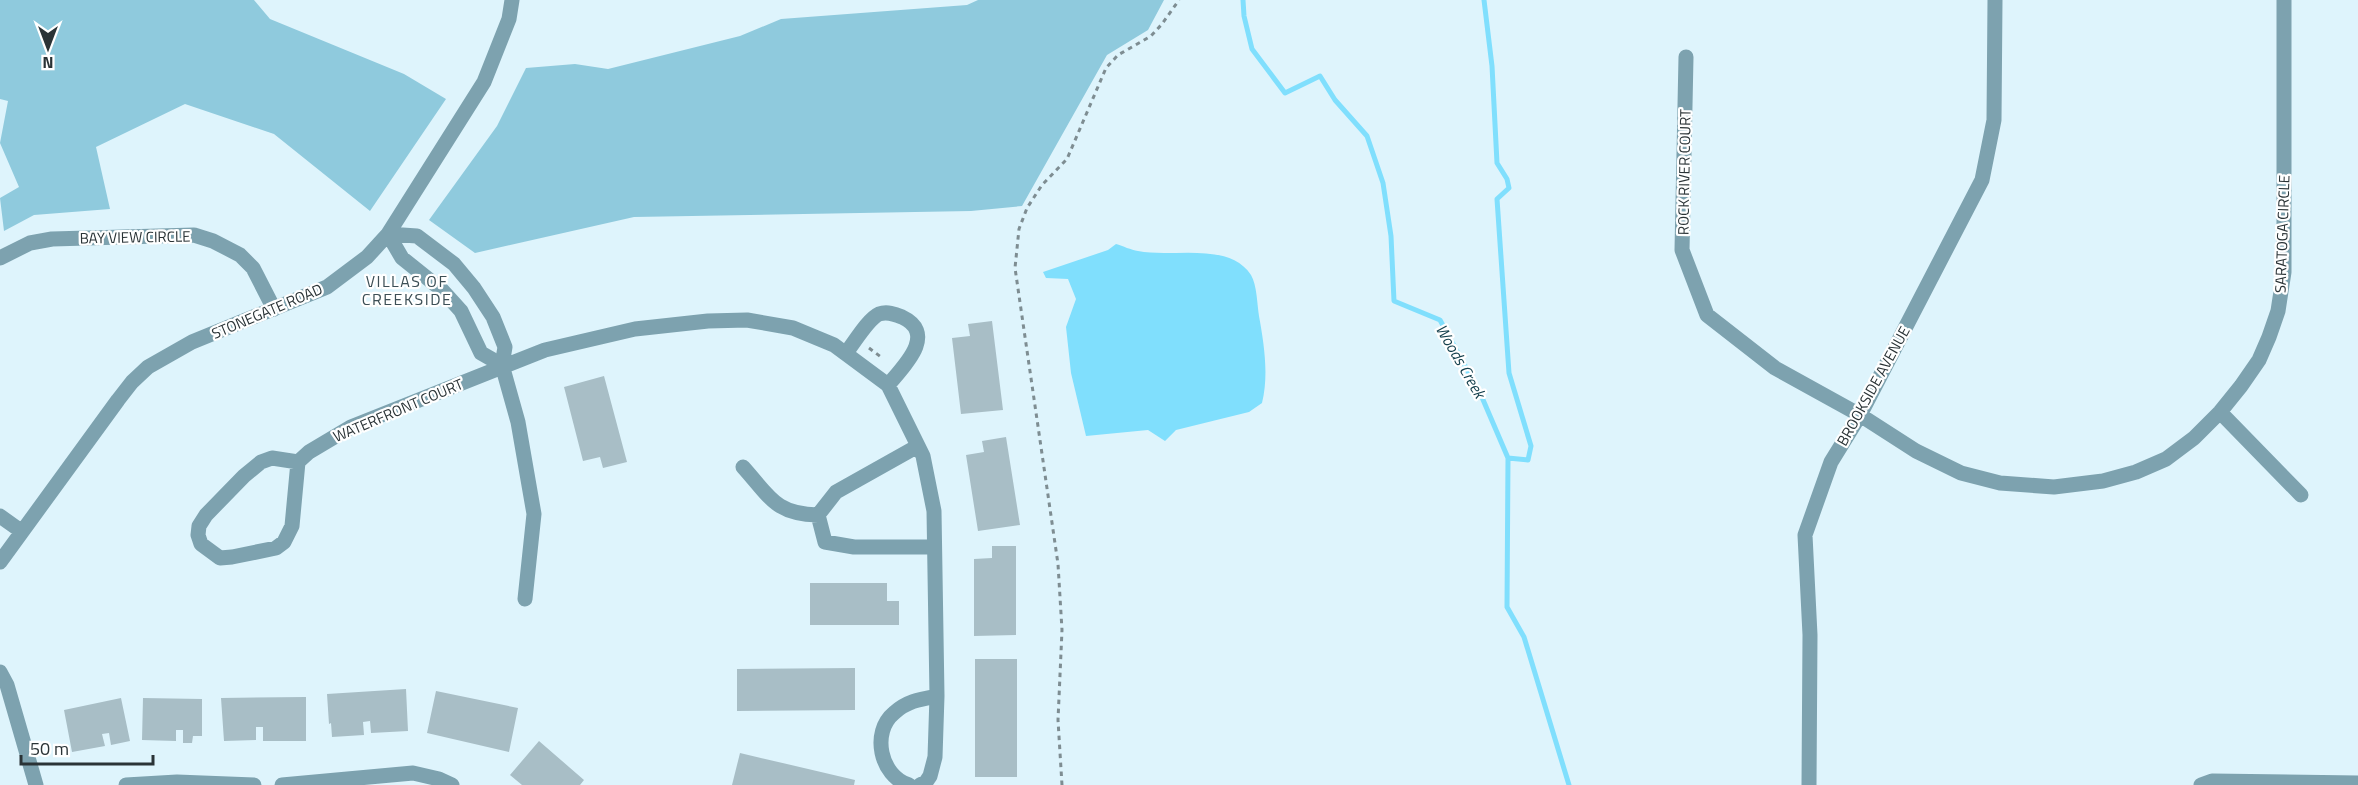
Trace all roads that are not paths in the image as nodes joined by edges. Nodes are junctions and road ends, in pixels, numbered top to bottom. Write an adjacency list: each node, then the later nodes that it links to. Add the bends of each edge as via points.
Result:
1 (512, 0): 5 (street, STONEGATE ROAD, via 509,19 484,82)
2 (1995, 0): 12 (street, BROOKSIDE AVENUE, via 1994,120 1982,180)
3 (2284, 0): 11 (street, SARATOGA CIRCLE, via 2284,272 2270,337 2259,360)
4 (1686, 57): 12 (street, ROCK RIVER COURT, via 1682,250 1707,315 1775,368)
5 (388, 234): 7 (street, STONEGATE ROAD, via 327,287); 9 (street, via 402,258 461,311 481,353); 9 (street, via 417,236 467,280 494,317 505,347)
6 (0, 258): 7 (street, BAY VIEW CIRCLE, via 30,243 52,238 194,235 240,255 253,268)
7 (274, 309): 19 (street, STONEGATE ROAD, via 192,342 148,367 118,400)
8 (846, 353): 9 (street, WATERFRONT COURT, via 793,328 747,320 708,321 596,337); 10 (street, WATERFRONT COURT); 10 (street, via 880,314 892,313 915,326 915,351)
9 (502, 365): 14 (street, WATERFRONT COURT, via 351,427); 22 (street, via 518,422 534,514)
10 (888, 386): 13 (street)
11 (2220, 412): 12 (street, SARATOGA CIRCLE, via 2166,459 2103,482 2054,487 2000,483 1961,473 1916,451); 16 (street)
12 (1860, 415): 33 (street, BROOKSIDE AVENUE, via 1831,462 1805,535 1810,635)
13 (918, 446): 17 (street, via 836,492); 20 (street, via 930,483)
14 (298, 462): 14 (street, via 272,458 244,476 199,526 201,544 220,558 276,548 284,542 292,526)
15 (743, 467): 17 (street, via 778,506 799,515)
16 (2301, 495)
17 (818, 515): 20 (street, via 825,542 854,547)
18 (0, 516): 19 (street)
19 (21, 531): 21 (street, STONEGATE ROAD)
20 (934, 547): 24 (street)
21 (0, 562)
22 (525, 599)
23 (0, 672): 26 (street)
24 (937, 696): 31 (street, via 906,704 886,722 883,731 888,770); 32 (street, via 933,768)
25 (2358, 783): 34 (street, via 2212,781)
26 (36, 785)
27 (126, 785): 28 (street)
28 (254, 785)
29 (282, 785): 30 (street, via 413,772)
30 (452, 785)
31 (909, 785)
32 (920, 785)
33 (1809, 785)
34 (2201, 785)

